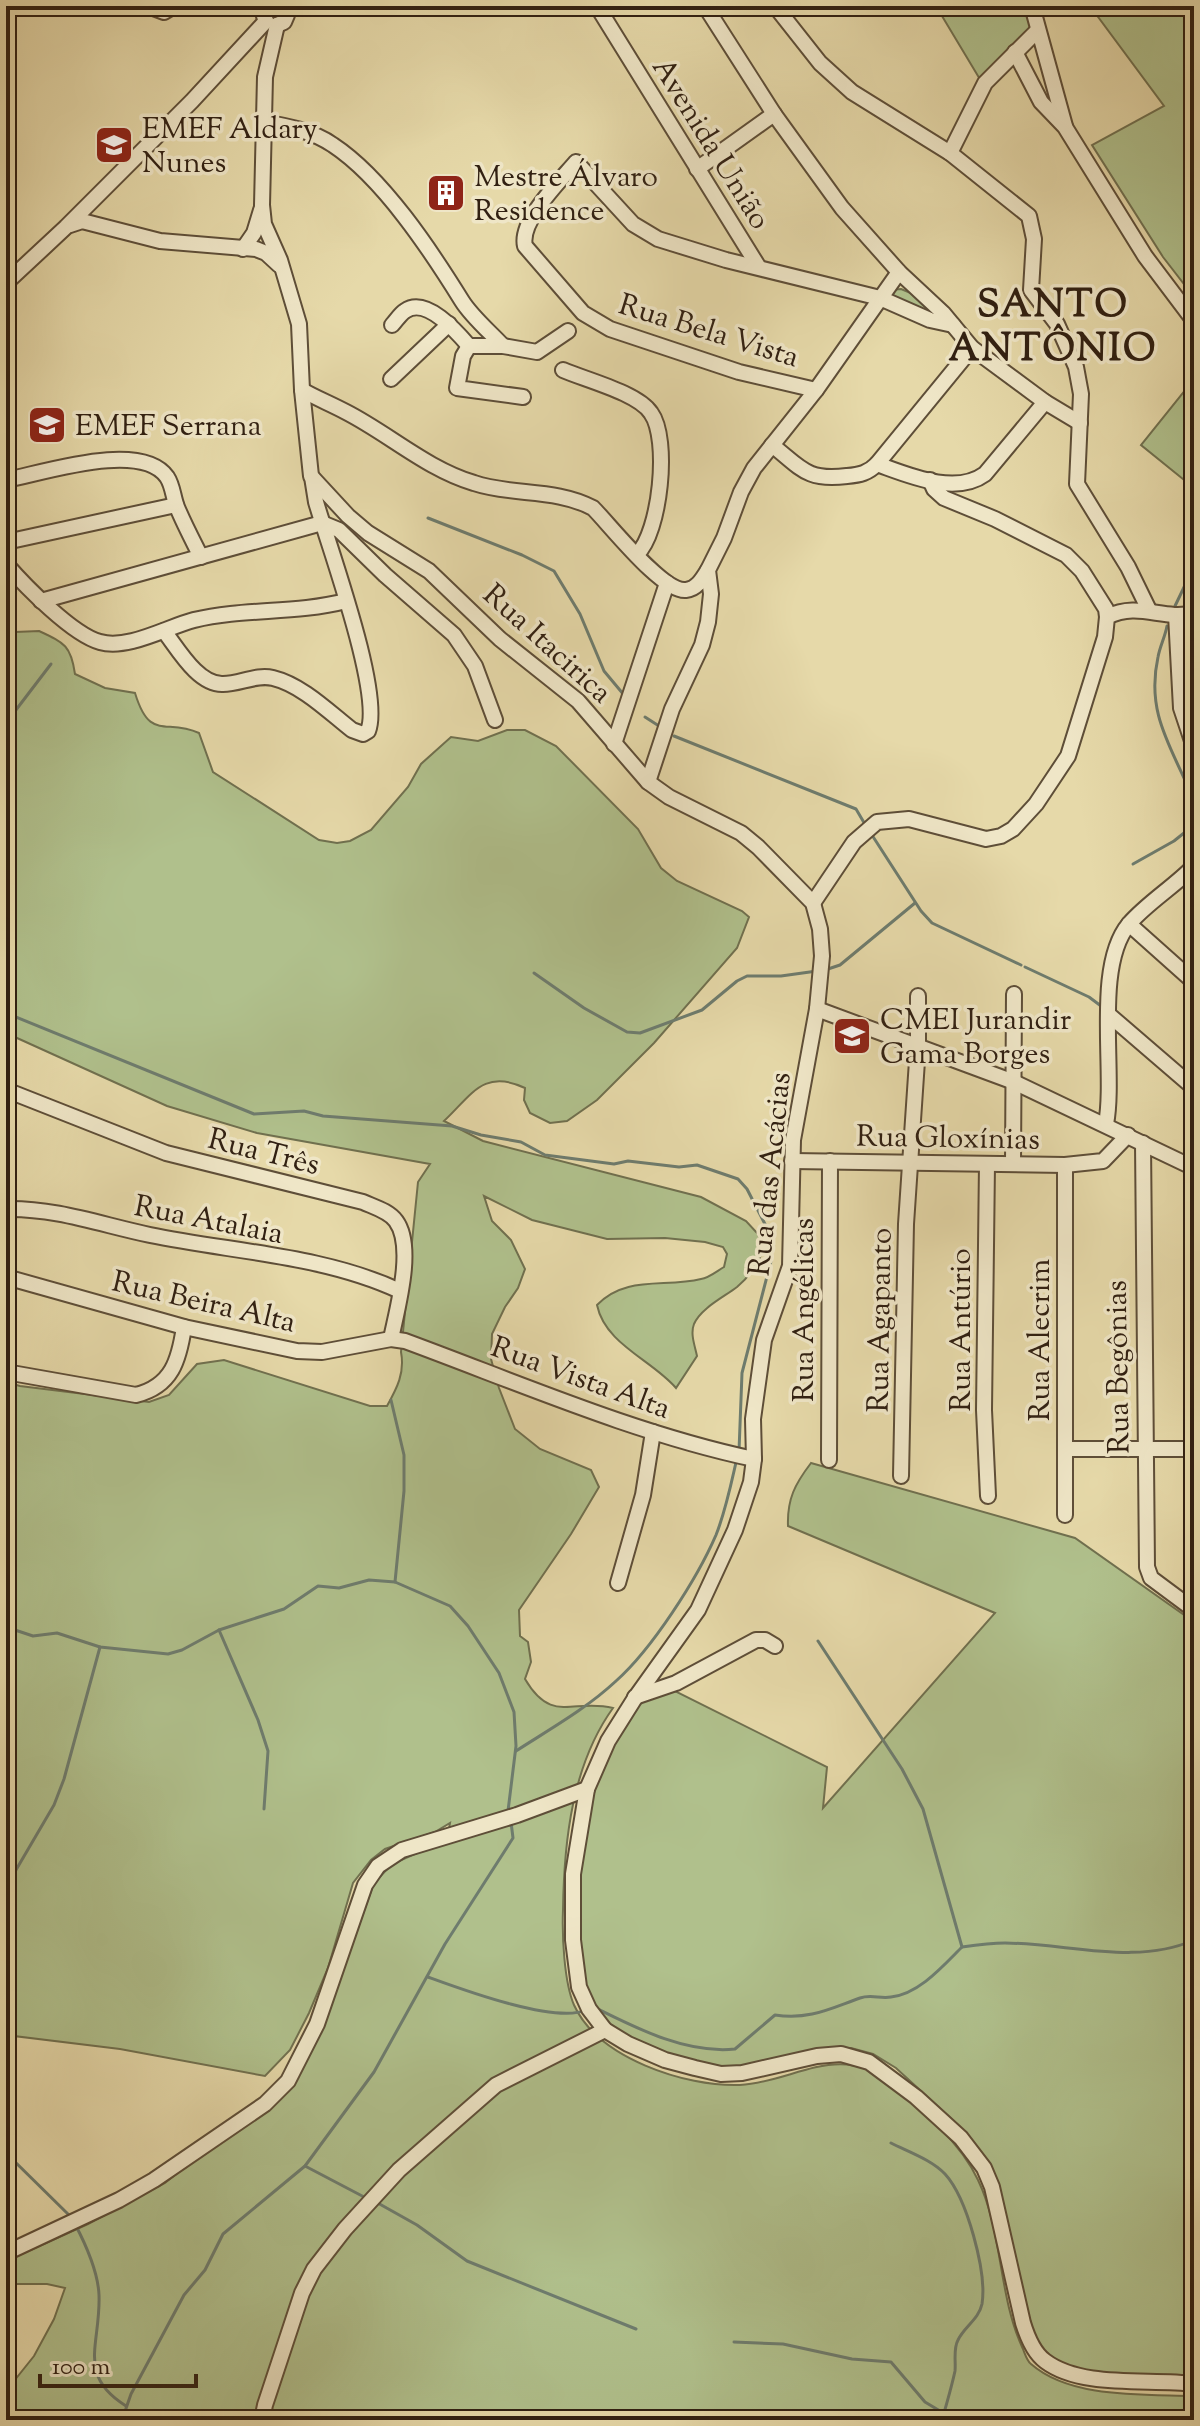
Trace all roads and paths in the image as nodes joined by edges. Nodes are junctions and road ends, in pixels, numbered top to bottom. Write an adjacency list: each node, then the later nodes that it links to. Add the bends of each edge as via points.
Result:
1 (148, 6): 2 (street, via 164,12)
2 (174, 6)
3 (597, 6): 15 (street, Avenida União)
4 (705, 6): 11 (street)
5 (775, 6): 14 (street, via 844,85)
6 (1032, 6): 9 (street)
7 (285, 7): 8 (street, via 284,22)
8 (271, 17): 12 (street); 16 (street)
9 (1038, 30): 10 (street); 13 (street)
10 (1015, 52): 13 (street, via 1041,102); 14 (street, via 985,83)
11 (774, 114): 15 (street); 23 (street, via 842,208)
12 (264, 122): 17 (street); 32 (street, via 310,133 333,144 359,167 403,214 463,302)
13 (1065, 127): 26 (street, via 1145,256)
14 (950, 153): 40 (street, via 1029,216 1034,239 1031,290 1057,324 1076,367)
15 (697, 169): 21 (street, Avenida União)
16 (91, 202): 18 (street, via 88,212); 19 (street)
17 (262, 205): 20 (street); 22 (street, via 264,224)
18 (97, 224): 19 (street, via 78,221); 20 (street, via 160,241)
19 (66, 227): 24 (street)
20 (243, 249): 22 (street, via 266,253)
21 (758, 266): 25 (street); 37 (street, Rua Bela Vista, via 643,231 576,162 529,221 523,238 593,321 739,372)
22 (283, 269): 36 (street, via 299,324)
23 (899, 272): 25 (street); 29 (street)
24 (6, 283)
25 (880, 298): 29 (street); 37 (street)
26 (1194, 321)
27 (449, 324): 28 (street, via 415,308 405,310); 31 (street); 35 (street)
28 (392, 325)
29 (953, 325): 33 (street)
30 (568, 331): 32 (street, via 537,352)
31 (469, 346): 32 (street); 38 (street, via 457,388)
32 (503, 346)
33 (972, 348): 39 (street); 42 (street)
34 (563, 370): 49 (street, via 623,394 651,412 655,421 658,505 647,543)
35 (391, 379)
36 (302, 390): 43 (street); 49 (street, via 471,482 580,501)
37 (816, 390): 41 (street)
38 (523, 397)
39 (1045, 402): 40 (street); 45 (street, via 977,481)
40 (1080, 423): 56 (street, via 1077,484)
41 (772, 445): 42 (street, via 817,477 856,475); 52 (street, via 745,484)
42 (877, 464): 45 (street)
43 (311, 476): 47 (street); 62 (street, Rua Itacirica, via 368,533 429,571 500,639 578,701)
44 (6, 480): 46 (street, via 107,459 136,460 164,473)
45 (930, 480): 59 (street, via 944,498 1066,555 1082,571)
46 (176, 505): 48 (street); 50 (street)
47 (327, 524): 50 (street); 55 (street); 61 (street, via 454,635 475,666)
48 (6, 542)
49 (637, 554): 53 (street)
50 (201, 557): 54 (street)
51 (6, 564): 54 (street)
52 (708, 570): 53 (street, via 692,589 679,590); 64 (street, via 711,594 702,645 672,709)
53 (667, 583): 62 (street)
54 (41, 601): 60 (street, via 103,643)
55 (346, 601): 60 (street, via 304,610 224,614); 60 (street, via 371,697 370,725 363,734 273,678 213,683 196,671)
56 (1149, 610): 58 (street); 59 (street)
57 (1194, 613): 58 (street)
58 (1176, 615): 63 (street, via 1181,708)
59 (1107, 617): 66 (street, via 1068,756 1013,829 986,839 909,819 877,822 854,842)
60 (164, 631)
61 (495, 720)
62 (614, 744): 64 (street, Rua Itacirica)
63 (1194, 747)
64 (648, 782): 66 (street, Rua Itacirica, via 741,833)
65 (1194, 866): 67 (street)
66 (813, 903): 71 (street, Rua das Acácias, via 822,956)
67 (1129, 924): 68 (street); 72 (street, via 1118,947)
68 (1194, 982)
69 (1014, 994): 74 (street)
70 (918, 996): 73 (street, Rua Agapanto)
71 (817, 1009): 73 (street); 80 (street, Rua das Acácias)
72 (1108, 1014): 75 (street); 77 (street)
73 (918, 1046): 74 (street); 84 (street, Rua Agapanto)
74 (1014, 1082): 77 (street); 83 (street)
75 (1194, 1088)
76 (6, 1090): 89 (street, Rua Três, via 166,1153 380,1209 401,1232)
77 (1106, 1124): 78 (street)
78 (1128, 1135): 79 (street); 85 (street, Rua Gloxínias, via 1103,1161)
79 (1143, 1143): 86 (street); 94 (street, Rua Begônias)
80 (792, 1161): 81 (street, Rua Gloxínias); 97 (street, Rua das Acácias, via 790,1266 764,1340 753,1419)
81 (830, 1161): 84 (street, Rua Gloxínias); 98 (street, Rua Angélicas)
82 (987, 1164): 83 (street, Rua Gloxínias); 84 (street, Rua Gloxínias); 100 (street, Rua Antúrio)
83 (1013, 1164): 85 (street, Rua Gloxínias)
84 (910, 1165): 99 (street, Rua Agapanto)
85 (1065, 1165): 95 (street, Rua Alecrim)
86 (1194, 1168)
87 (6, 1209): 89 (street, Rua Atalaia, via 55,1212 152,1236 339,1270)
88 (6, 1277): 90 (street, Rua Beira Alta)
89 (400, 1291): 91 (street, Rua Três)
90 (184, 1327): 91 (street, Rua Beira Alta, via 297,1351 342,1350); 92 (street, via 180,1357 153,1391 136,1395)
91 (391, 1339): 93 (street, Rua Vista Alta)
92 (6, 1372)
93 (653, 1432): 97 (street, Rua Vista Alta); 102 (street, via 643,1495)
94 (1144, 1448): 95 (street); 96 (street); 103 (street, Rua Begônias, via 1147,1567 1151,1578)
95 (1065, 1449): 101 (street, Rua Alecrim)
96 (1194, 1449)
97 (754, 1459): 105 (street, Rua das Acácias, via 744,1508 698,1610)
98 (829, 1460)
99 (901, 1476)
100 (988, 1496)
101 (1065, 1515)
102 (618, 1583)
103 (1194, 1610)
104 (775, 1646): 105 (street, via 756,1640 676,1683)
105 (635, 1698): 106 (street, Rua das Acácias)
106 (587, 1789): 107 (street, Rua das Acácias, via 575,1859 573,1940 579,1987); 108 (street, via 387,1858 365,1885 317,2024 288,2081 233,2128 154,2180)
107 (605, 2030): 109 (street, via 665,2060 721,2074 841,2054 869,2062 943,2120 984,2168 1023,2323 1043,2360 1095,2378); 110 (street, via 496,2085 399,2170 345,2229 302,2293)
108 (6, 2253)
109 (1194, 2384)
110 (262, 2420)

